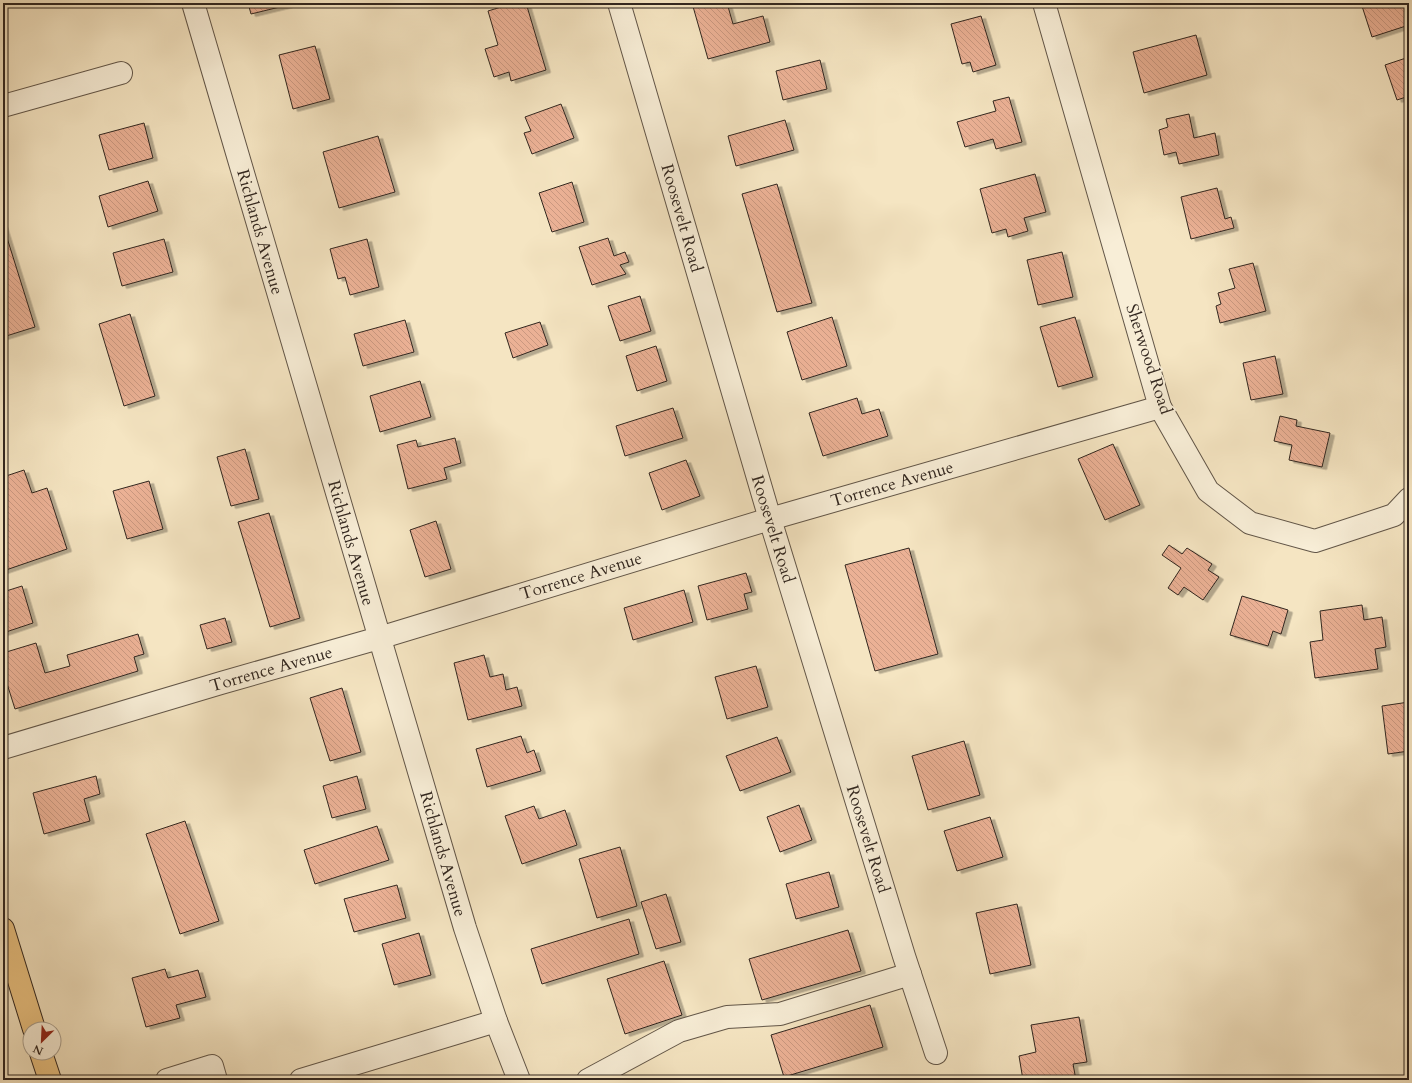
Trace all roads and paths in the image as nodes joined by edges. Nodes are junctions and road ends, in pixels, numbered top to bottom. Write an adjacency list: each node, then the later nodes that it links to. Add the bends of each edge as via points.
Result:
1 (193, 3): 9 (street, Richlands Avenue)
2 (619, 3): 8 (street, Roosevelt Road)
3 (1044, 3): 6 (street, Sherwood Road)
4 (121, 73): 5 (street)
5 (3, 106)
6 (1160, 407): 7 (street, Sherwood Road, via 1208,491 1250,523 1315,541 1394,515); 8 (street, Torrence Avenue)
7 (1409, 499)
8 (770, 519): 9 (street, Torrence Avenue); 13 (street, Roosevelt Road)
9 (379, 638): 10 (street, Torrence Avenue); 15 (street, Richlands Avenue, via 464,928)
10 (3, 748)
11 (3, 929): 12 (main road)
12 (9, 973): 14 (main road)
13 (910, 974): 16 (street, Roosevelt Road); 23 (street, via 780,1014 727,1017 679,1032)
14 (30, 1021)
15 (496, 1021): 21 (street); 22 (street, Richlands Avenue)
16 (936, 1053)
17 (44, 1061): 18 (main road)
18 (50, 1080)
19 (167, 1080): 20 (street, via 212,1066)
20 (216, 1080)
21 (301, 1080)
22 (519, 1080)
23 (588, 1080)

